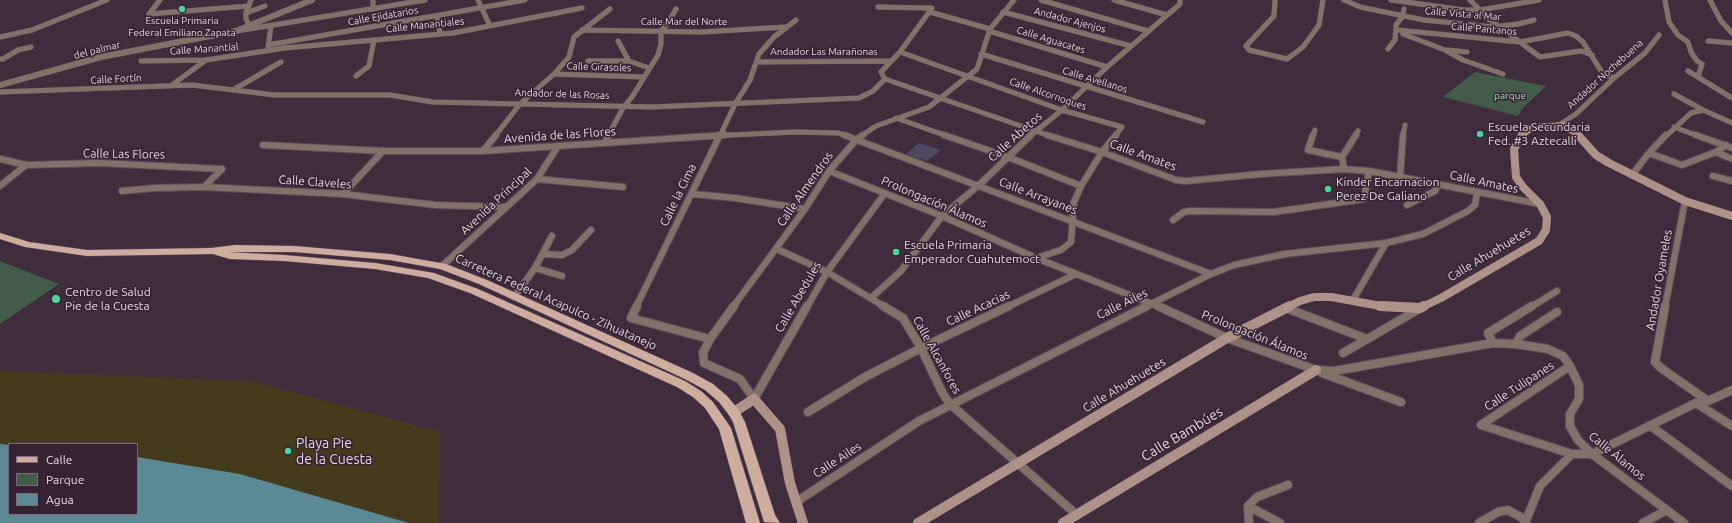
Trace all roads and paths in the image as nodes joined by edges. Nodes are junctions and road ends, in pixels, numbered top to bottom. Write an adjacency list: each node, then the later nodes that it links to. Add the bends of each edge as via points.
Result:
1 (107, 0): 55 (street, via 32,30)
2 (160, 0): 21 (street, via 149,14)
3 (252, 0): 21 (street)
4 (312, 0): 41 (street, del palmar)
5 (373, 0): 27 (street)
6 (424, 0): 27 (street)
7 (478, 0): 24 (street)
8 (526, 0): 24 (street, Calle Ejidatarios)
9 (1014, 0): 32 (street)
10 (1041, 0): 50 (street)
11 (1114, 0): 34 (street)
12 (1180, 0): 34 (street, Calle Abetos, via 1180,4)
13 (1274, 0): 14 (street, via 1274,16 1246,46 1282,59 1290,58 1303,47 1319,25)
14 (1323, 0)
15 (1344, 0): 36 (street, Calle Vista al Mar, via 1360,7)
16 (1391, 0): 31 (street)
17 (1470, 0): 31 (street)
18 (1539, 0): 31 (street)
19 (1665, 0): 86 (street, via 1669,22 1678,35 1688,42 1691,52 1702,64)
20 (1710, 0): 39 (street)
21 (249, 6): 33 (street)
22 (265, 6): 33 (street)
23 (878, 7): 30 (street)
24 (482, 8): 35 (street, Calle Ejidatarios); 43 (street)
25 (582, 8): 43 (street, Calle Manantiales)
26 (610, 8): 46 (street)
27 (373, 9): 42 (street)
28 (676, 9): 49 (street)
29 (1404, 9): 36 (street)
30 (931, 10): 47 (street); 66 (street)
31 (1480, 10): 45 (street)
32 (1004, 12): 47 (street); 61 (street, Andador Ajenjos)
33 (246, 14): 41 (street)
34 (1167, 15): 50 (street, Calle Abetos)
35 (437, 16): 53 (street); 63 (street, Calle Ejidatarios)
36 (1402, 17): 45 (street, Calle Vista al Mar); 51 (street, via 1396,25)
37 (796, 20): 44 (street, Calle la Cima)
38 (1534, 20): 45 (street, Calle Vista al Mar)
39 (1721, 21): 40 (street); 52 (street)
40 (1732, 22)
41 (249, 24): 48 (street, del palmar)
42 (271, 26): 48 (street); 63 (street)
43 (490, 26): 53 (street, Calle Manantiales)
44 (786, 27): 49 (street, Calle Mar del Norte, via 702,32); 77 (street, Calle la Cima, via 759,54)
45 (1499, 27): 59 (street)
46 (582, 30): 49 (street, Calle Mar del Norte); 81 (street, via 574,37 570,57)
47 (989, 30): 68 (street, Calle Almendros); 78 (street, Calle Aguacates)
48 (236, 31): 89 (street, del palmar, via 102,57)
49 (661, 31): 79 (street, via 658,55)
50 (1148, 31): 61 (street, Calle Abetos)
51 (1396, 31): 59 (street, Calle Pantanos); 64 (street, via 1395,40); 65 (street)
52 (1732, 32)
53 (440, 34): 56 (street, Calle Manantiales)
54 (1659, 35): 87 (street, Andador Nochebuena, via 1644,53)
55 (0, 37)
56 (374, 40): 63 (street, Calle Manantiales); 84 (street, via 369,66)
57 (618, 41): 76 (street)
58 (1708, 41): 60 (street)
59 (1520, 42): 69 (street, via 1540,57 1581,51); 69 (street, Calle Pantanos, via 1568,33 1583,42)
60 (1732, 43)
61 (1131, 46): 78 (street, Calle Abetos)
62 (31, 47): 70 (street, via 18,50)
63 (268, 47): 71 (street, Calle Manantial, via 233,58)
64 (1388, 49)
65 (1445, 50): 67 (street); 82 (street, via 1463,60)
66 (900, 52): 74 (street); 83 (street, Calle Alcornoques)
67 (1466, 52)
68 (981, 54): 83 (street, Calle Almendros, via 977,69); 91 (street, Calle Avellanos)
69 (1592, 55): 87 (street, via 1603,74)
70 (2, 59)
71 (206, 60): 72 (street, Calle Manantial); 90 (street)
72 (141, 61)
73 (588, 61): 76 (street)
74 (890, 61): 77 (street, Andador Las Marañonas); 88 (street, via 881,72)
75 (281, 62): 92 (street)
76 (630, 62): 79 (street)
77 (757, 62): 98 (street, Calle la Cima, via 750,80)
78 (1107, 67): 91 (street, Calle Abetos)
79 (649, 68): 85 (street)
80 (1688, 72): 86 (street)
81 (554, 74): 85 (street, Calle Girasoles); 97 (street)
82 (1502, 74)
83 (969, 75): 95 (street, Calle Almendros); 100 (street, Calle Alcornoques)
84 (356, 76)
85 (644, 77): 99 (street)
86 (1698, 77): 96 (street)
87 (1614, 78): 106 (street, Andador Nochebuena, via 1576,114 1562,123)
88 (885, 79): 95 (street, Calle Amates); 98 (street, Andador de las Rosas, via 873,91 858,98)
89 (0, 85)
90 (172, 85): 92 (street, Calle Fortín); 93 (street, Calle Fortín)
91 (1086, 87): 100 (street, Calle Abetos); 103 (street, Calle Avellanos)
92 (233, 90): 97 (street, Andador de las Rosas, via 275,96 390,95 433,102)
93 (0, 92)
94 (1674, 94): 101 (street)
95 (943, 98): 102 (street, Calle Almendros, via 929,107); 109 (street, Calle Amates)
96 (1732, 98)
97 (520, 104): 99 (street, Andador de las Rosas); 118 (street)
98 (735, 104): 99 (street, Andador de las Rosas); 111 (street, Calle la Cima)
99 (623, 108): 113 (street)
100 (1062, 110): 109 (street, Calle Abetos); 119 (street, Calle Alcornoques, via 1122,127)
101 (1703, 110): 104 (street); 107 (street, via 1691,113)
102 (896, 118): 112 (street, Calle Almendros, via 876,126); 122 (street)
103 (1203, 122)
104 (1732, 123)
105 (1405, 125): 132 (street)
106 (1563, 125): 130 (main road, via 1576,133 1596,155); 147 (main road, Calle Ahuehuetes, via 1533,127 1524,132 1514,149 1516,177)
107 (1674, 127): 116 (street); 121 (street)
108 (1315, 130): 123 (street, via 1308,150)
109 (1035, 131): 119 (street, Calle Amates); 122 (street, Calle Abetos)
110 (1358, 131): 123 (street)
111 (720, 135): 112 (street, Avenida de las Flores, via 818,132 839,133); 113 (street, Avenida de las Flores); 145 (street, Calle la Cima)
112 (857, 139): 129 (street, Calle Almendros); 136 (street, Calle Arrayanes)
113 (605, 142): 115 (street, Avenida de las Flores)
114 (263, 145): 117 (street, Avenida de las Flores)
115 (558, 146): 118 (street, Avenida de las Flores); 133 (street, Avenida Principal)
116 (1729, 146): 120 (street)
117 (382, 151): 118 (street, Avenida de las Flores); 144 (street)
118 (483, 151)
119 (1102, 152): 127 (street, Calle Amates, via 1176,180 1186,181); 138 (street)
120 (1716, 152): 121 (street, via 1682,165); 124 (street)
121 (1649, 153): 130 (street)
122 (1008, 157): 136 (street, Calle Abetos); 138 (street)
123 (1342, 157): 127 (street)
124 (1732, 158)
125 (0, 159): 126 (street, Calle Las Flores)
126 (26, 166): 137 (street); 139 (street, Calle Las Flores, via 99,163 222,168)
127 (1344, 169): 128 (street, Calle Amates)
128 (1369, 171): 132 (street, Calle Amates); 153 (street, via 1364,199 1274,212 1190,211)
129 (829, 172): 142 (street, Prolongación Álamos); 150 (street, Calle Almendros)
130 (1632, 175): 146 (main road)
131 (1713, 176): 134 (street)
132 (1400, 177): 135 (street, Calle Amates)
133 (537, 179): 140 (street); 149 (street, Avenida Principal)
134 (1732, 181)
135 (1438, 184): 143 (street, Calle Amates); 148 (street, via 1436,191)
136 (979, 185): 151 (street, Calle Abetos); 154 (street, Calle Arrayanes)
137 (0, 186)
138 (1081, 186): 154 (street, via 1074,202)
139 (204, 187): 141 (street, Calle Claveles); 144 (street, Calle Claveles)
140 (623, 187)
141 (122, 191)
142 (885, 193): 151 (street, Prolongación Álamos); 165 (street, Calle Abedules)
143 (1477, 193): 147 (street, Calle Amates); 158 (street, Calle Ailes, via 1475,205 1468,211 1423,234)
144 (343, 194): 149 (street, Calle Claveles, via 435,205)
145 (693, 194): 150 (street); 178 (street, Calle la Cima, via 631,318)
146 (1685, 201): 152 (main road); 189 (street, Andador Oyameles, via 1655,362)
147 (1540, 204): 175 (main road, Calle Ahuehuetes, via 1547,217 1546,230 1539,241)
148 (1407, 205)
149 (505, 207): 163 (street, Avenida Principal)
150 (805, 209): 159 (street, Calle Almendros)
151 (942, 216): 162 (street, Prolongación Álamos); 171 (street, Calle Abetos, via 901,271)
152 (1732, 216)
153 (1173, 220)
154 (1073, 221): 162 (street, via 1071,242 1061,250); 167 (street, Calle Arrayanes)
155 (591, 230): 161 (street, via 572,250 562,255)
156 (552, 236): 161 (street)
157 (1, 238): 160 (main road, Carretera Federal Acapulco - Zihuatanejo, via 28,245 87,253)
158 (1386, 243): 167 (street, Calle Ailes, via 1284,254 1234,265); 172 (street)
159 (777, 249): 165 (street, Calle Alcanfores); 178 (street, Calle Almendros)
160 (211, 251): 163 (main road, Carretera Federal Acapulco - Zihuatanejo, via 235,248 294,249 390,257); 207 (main road, Carretera Federal Acapulco - Zihuatanejo, via 230,256 345,263 430,274 474,291 681,384 709,405 725,428)
161 (544, 254): 164 (street)
162 (1036, 258): 166 (street, Prolongación Álamos)
163 (442, 266): 170 (main road, Carretera Federal Acapulco - Zihuatanejo)
164 (535, 268): 168 (street); 170 (street)
165 (827, 272): 171 (street, Calle Alcanfores); 188 (street, Calle Abedules)
166 (1076, 274): 173 (street, Prolongación Álamos); 182 (street, Calle Acacias)
167 (1211, 274): 173 (street, Calle Ailes)
168 (562, 276)
169 (1556, 291): 180 (street, via 1488,333)
170 (514, 297): 193 (main road, Carretera Federal Acapulco - Zihuatanejo, via 689,376 710,387)
171 (871, 298): 182 (street, Calle Alcanfores, via 903,318)
172 (1353, 300): 174 (main road, Calle Ahuehuetes, via 1314,298); 175 (main road, Calle Ahuehuetes, via 1386,307)
173 (1152, 303): 177 (street, Prolongación Álamos); 192 (street, Calle Ailes)
174 (1286, 308): 177 (main road, Calle Ahuehuetes); 179 (street)
175 (1420, 308): 179 (street)
176 (1557, 312): 181 (street, via 1520,336)
177 (1228, 338): 186 (street, Prolongación Álamos); 199 (main road, Calle Ahuehuetes)
178 (710, 339): 188 (street, Calle Almendros, via 703,353 704,363 740,379)
179 (1367, 339): 183 (street)
180 (1493, 343): 181 (street, Calle Álamos); 184 (street, Calle Álamos)
181 (1516, 344): 185 (street, Calle Álamos, via 1548,350 1563,356)
182 (921, 348): 192 (street, Calle Alcanfores); 194 (street, Calle Acacias, via 865,377)
183 (1343, 353)
184 (1389, 361): 186 (street, Prolongación Álamos, via 1334,371)
185 (1570, 366): 197 (street, Calle Tulipanes, via 1481,425); 198 (street, Calle Álamos, via 1579,385 1579,399 1570,414 1570,426 1578,440)
186 (1316, 370): 190 (street); 205 (main road, Calle Bambúes)
187 (1732, 390): 189 (street)
188 (754, 399): 193 (main road, Calle Abedules); 202 (main road, via 780,429 785,462)
189 (1708, 401): 191 (street)
190 (1401, 402)
191 (1696, 403): 195 (street); 196 (street)
192 (950, 404): 199 (street, Calle Alcanfores); 202 (street, Calle Ailes, via 919,421)
193 (734, 412): 208 (main road, Carretera Federal Acapulco - Zihuatanejo)
194 (808, 412)
195 (1651, 426): 198 (street); 201 (street)
196 (1732, 426)
197 (1572, 454): 198 (street); 206 (street, via 1540,486)
198 (1592, 454): 204 (street, Calle Álamos)
199 (1018, 463): 205 (street, Calle Alcanfores); 210 (main road, Calle Ahuehuetes)
200 (1288, 485): 203 (street, via 1257,497)
201 (1732, 486)
202 (796, 502): 209 (main road)
203 (1248, 506): 212 (street); 213 (street)
204 (1667, 510): 215 (street); 216 (street, Calle Álamos)
205 (1076, 514): 211 (main road, Calle Bambúes)
206 (1526, 522): 214 (street, via 1508,510 1498,512)
207 (753, 523)
208 (773, 523)
209 (803, 523)
210 (918, 523)
211 (1063, 523)
212 (1249, 523)
213 (1280, 523)
214 (1479, 523)
215 (1643, 523)
216 (1684, 523)

